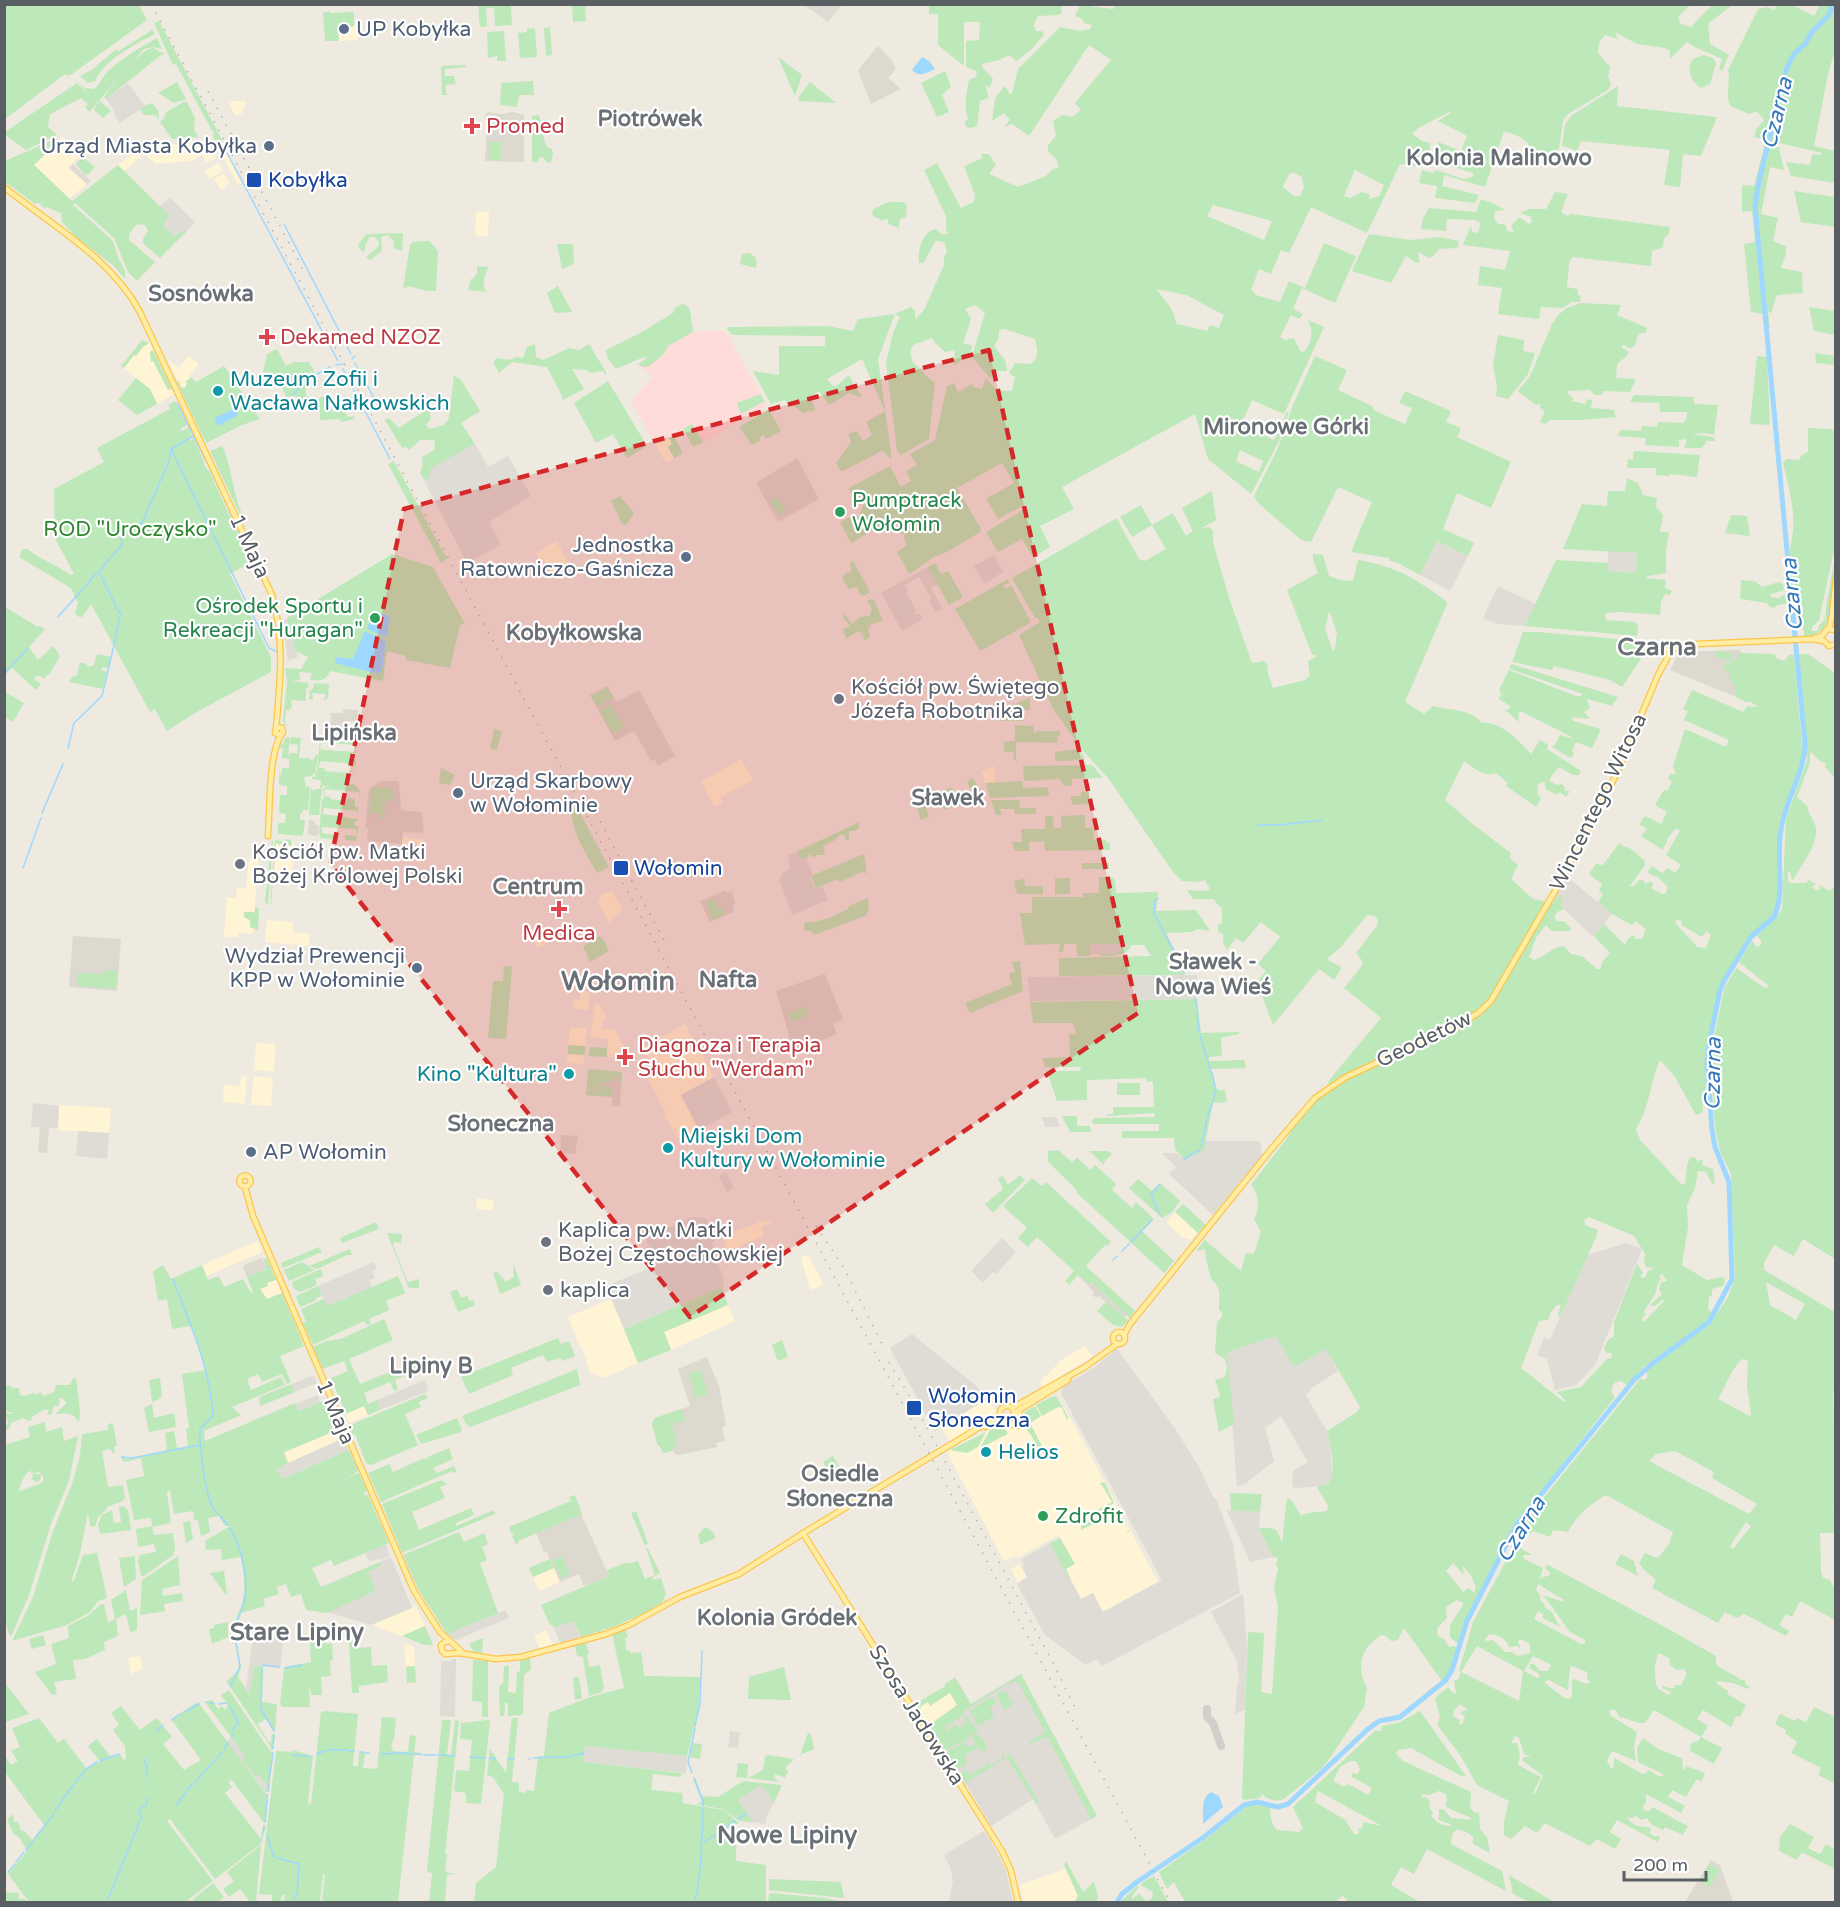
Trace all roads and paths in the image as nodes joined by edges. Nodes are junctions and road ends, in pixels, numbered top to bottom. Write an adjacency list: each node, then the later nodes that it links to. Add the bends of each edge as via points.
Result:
1 (4, 187): 6 (main road, 1 Maja, via 106,267 140,312 272,595 281,650)
2 (1836, 579): 3 (main road)
3 (1833, 629): 4 (main road)
4 (1823, 638): 5 (main road, via 1829,645); 9 (main road, Wincentego Witosa, via 1677,648 1670,645 1670,653 1620,768)
5 (1836, 644)
6 (277, 730): 7 (main road, 1 Maja); 7 (main road, 1 Maja, via 283,731)
7 (273, 761): 8 (main road, 1 Maja)
8 (268, 836)
9 (1540, 917): 11 (main road, Geodetów, via 1498,990 1478,1013 1346,1077 1306,1108)
10 (245, 1187): 20 (main road, 1 Maja, via 256,1225 397,1554 414,1592)
11 (1122, 1333): 12 (main road, via 1114,1334); 12 (main road, via 1124,1342)
12 (1115, 1342): 13 (main road)
13 (1085, 1367): 14 (main road); 15 (main road)
14 (1020, 1409): 15 (main road); 17 (main road, via 1019,1425)
15 (1013, 1410): 16 (main road, via 1004,1407); 16 (main road, via 1010,1419)
16 (1001, 1416): 17 (main road); 18 (main road)
17 (988, 1426): 18 (main road)
18 (970, 1434): 19 (main road)
19 (803, 1533): 25 (main road, via 736,1575 680,1597 615,1631 521,1657); 26 (main road, Szosa Jadowska, via 1002,1851)
20 (440, 1632): 21 (main road, 1 Maja); 22 (main road, 1 Maja)
21 (449, 1641): 22 (main road); 23 (main road)
22 (442, 1644): 24 (main road, via 443,1652)
23 (454, 1646): 24 (main road); 25 (main road)
24 (452, 1653): 25 (main road)
25 (467, 1655)
26 (1018, 1902)

